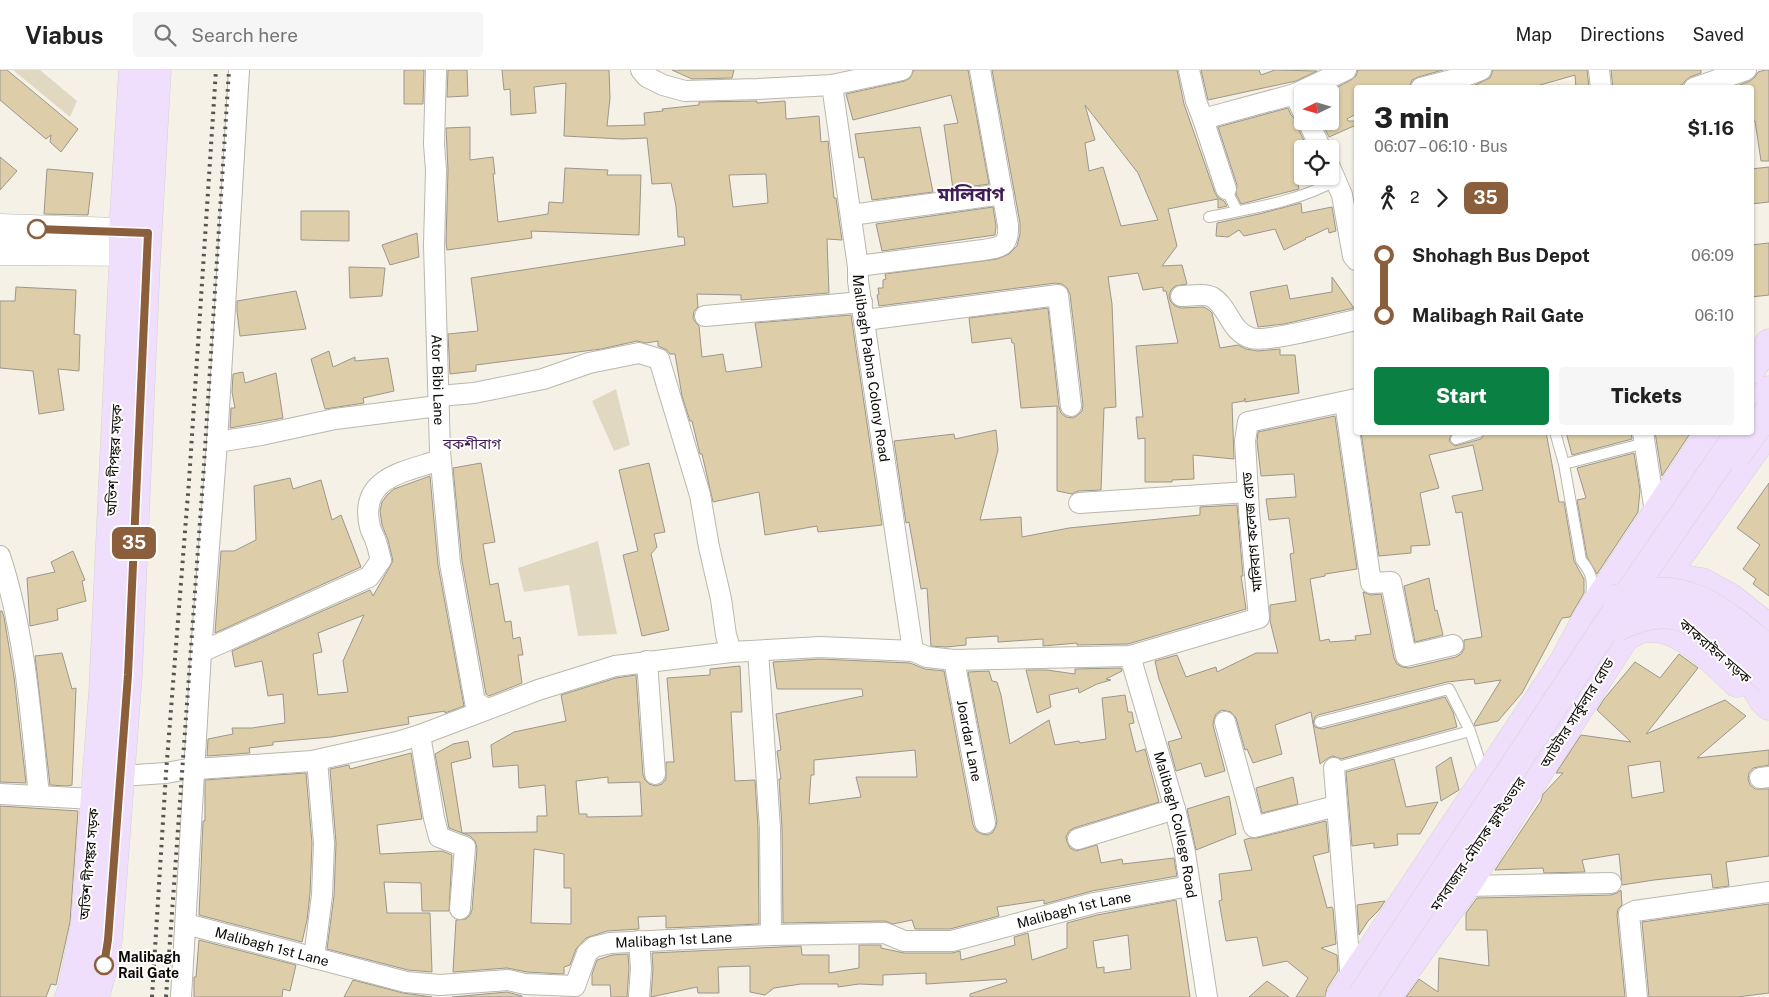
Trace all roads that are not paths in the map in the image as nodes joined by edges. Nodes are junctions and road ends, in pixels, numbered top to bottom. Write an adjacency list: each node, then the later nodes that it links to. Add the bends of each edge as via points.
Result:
1 (133, 70): 28 (main road, অতিশ দীপঙ্কর সড়ক)
2 (157, 70): 28 (main road, অতিশ দীপঙ্কর সড়ক)
3 (239, 70): 58 (street)
4 (436, 70): 41 (street, Ator Bibi Lane, via 434,245)
5 (641, 70): 13 (street, via 646,77 684,91)
6 (902, 70): 13 (street)
7 (980, 70): 23 (street)
8 (1189, 70): 19 (street)
9 (1346, 70): 14 (street)
10 (1481, 70): 15 (street)
11 (1599, 70): 16 (street)
12 (1746, 70): 17 (street)
13 (832, 85): 25 (street, Malibagh Pabna Colony Road)
14 (1324, 85)
15 (1432, 85)
16 (1600, 85)
17 (1703, 85)
18 (1294, 103): 19 (street)
19 (1203, 119): 22 (street)
20 (1324, 185): 24 (lane, via 1320,190)
21 (1337, 185): 30 (street, via 1346,212)
22 (1226, 189): 24 (lane)
23 (1002, 194): 25 (street); 31 (street, via 1009,237 1003,245)
24 (1237, 211): 26 (lane)
25 (851, 215): 31 (street, Malibagh Pabna Colony Road)
26 (1209, 217)
27 (0, 228): 28 (street)
28 (135, 242): 29 (street); 89 (main road, অতিশ দীপঙ্কর সড়ক, via 128,675); 93 (main road, অতিশ দীপঙ্কর সড়ক)
29 (0, 251)
30 (1354, 257)
31 (858, 266): 33 (street, Malibagh Pabna Colony Road)
32 (1181, 296): 35 (street, via 1212,297 1237,330 1251,338 1274,337)
33 (864, 311): 34 (street); 43 (street, via 1058,294); 72 (street, Malibagh Pabna Colony Road)
34 (705, 316)
35 (1354, 320)
36 (1769, 343): 38 (main road)
37 (1769, 360): 39 (main road)
38 (1754, 366)
39 (1754, 382)
40 (1769, 390): 45 (main road)
41 (438, 401): 58 (street); 59 (street, Ator Bibi Lane); 74 (street, via 543,379 589,362 638,353 659,359 700,495)
42 (1351, 401): 46 (street); 61 (street, মালিবাগ কলেজ রোড, via 1248,422 1245,441)
43 (1071, 406)
44 (1769, 410): 48 (main road, bridge)
45 (1754, 412)
46 (1354, 428)
47 (1769, 430): 66 (main road, আউটার সার্কুলার রোড)
48 (1754, 431)
49 (1355, 435): 69 (street, via 1371,583 1390,582 1406,656)
50 (1469, 435): 57 (lane)
51 (1556, 435): 60 (lane)
52 (1708, 435): 63 (main road, আউটার সার্কুলার রোড)
53 (1718, 435): 67 (main road, আউটার সার্কুলার রোড)
54 (1738, 435): 67 (main road, মগবাজার-মৌচাক ফ্লাইওভার, bridge)
55 (1751, 435): 66 (main road, bridge, via 1663,558)
56 (1644, 438): 60 (lane); 63 (street)
57 (1456, 439)
58 (217, 442): 73 (street)
59 (440, 460): 73 (street, via 388,477 369,500 370,527 381,560 369,578); 80 (street, Ator Bibi Lane, via 450,562 475,702)
60 (1564, 464): 67 (lane, via 1581,560 1590,570 1592,588)
61 (1248, 492): 62 (street); 75 (street, মালিবাগ কলেজ রোড, via 1259,618)
62 (1079, 503)
63 (1655, 514): 64 (main road, আউটার সার্কুলার রোড); 66 (street)
64 (1637, 542): 66 (main road, কাকরাইল সড়ক); 67 (main road, আউটার সার্কুলার রোড)
65 (0, 556): 92 (street, via 10,588 30,707)
66 (1652, 584): 67 (main road, bridge); 67 (main road, আউটার সার্কুলার রোড); 68 (main road, via 1702,582 1731,598); 70 (main road, bridge, via 1667,592 1692,596 1725,614); 79 (main road, কাকরাইল সড়ক, via 1683,625)
67 (1610, 613): 78 (main road, via 1647,608 1685,612 1724,634); 79 (main road, bridge, via 1633,619 1668,614 1685,618 1730,647); 90 (main road, আউটার সার্কুলার রোড, via 1564,661); 100 (main road, আউটার সার্কুলার রোড); 108 (main road, মগবাজার-মৌচাক ফ্লাইওভার, bridge); 115 (main road, মগবাজার-মৌচাক ফ্লাইওভার, via 1512,795)
68 (1769, 628)
69 (1453, 645)
70 (1769, 650)
71 (758, 651): 72 (street, via 820,647); 74 (street); 104 (street, via 770,828)
72 (914, 651): 76 (street, via 927,657)
73 (201, 652): 87 (street)
74 (731, 652): 77 (street)
75 (1130, 656): 76 (street); 95 (street, Malibagh College Road)
76 (954, 660): 96 (street, Joardar Lane)
77 (647, 661): 80 (street, via 614,666); 88 (street)
78 (1769, 668)
79 (1767, 695)
80 (488, 709): 84 (street)
81 (1224, 722): 94 (street, via 1254,827)
82 (1320, 722): 83 (lane, via 1449,690)
83 (1470, 731): 86 (lane); 90 (lane)
84 (420, 735): 85 (street); 102 (street, via 439,837 465,846)
85 (317, 760): 87 (street); 106 (street, via 324,843 322,895)
86 (1334, 768): 94 (street)
87 (194, 770): 89 (street); 103 (street)
88 (655, 774)
89 (120, 776): 107 (main road, অতিশ দীপঙ্কর সড়ক)
90 (1485, 777): 108 (main road, আউটার সার্কুলার রোড)
91 (0, 794): 92 (street)
92 (39, 796): 93 (street)
93 (94, 799): 109 (main road, অতিশ দীপঙ্কর সড়ক, via 85,924)
94 (1336, 806): 108 (street)
95 (1175, 809): 97 (street); 99 (street, Malibagh College Road)
96 (985, 822)
97 (1078, 839)
98 (1611, 883): 100 (street)
99 (1190, 886): 104 (street, Malibagh 1st Lane, via 1094,902 952,941 904,941 885,933); 114 (street, Malibagh College Road)
100 (1466, 886): 116 (main road, আউটার সার্কুলার রোড)
101 (1769, 892): 117 (street, via 1629,914)
102 (460, 909)
103 (186, 924): 106 (street, Malibagh 1st Lane); 112 (street)
104 (771, 935): 105 (street, Malibagh 1st Lane)
105 (639, 941): 106 (street, Malibagh 1st Lane, via 594,947 587,953 575,986 508,980 440,985 406,982); 113 (street, via 642,968)
106 (314, 958)
107 (104, 965): 110 (main road, অতিশ দীপঙ্কর সড়ক); 111 (main road)
108 (1351, 993)
109 (69, 997)
110 (96, 997)
111 (105, 997)
112 (181, 997)
113 (639, 997)
114 (1207, 997)
115 (1375, 997)
116 (1387, 997)
117 (1637, 997)

